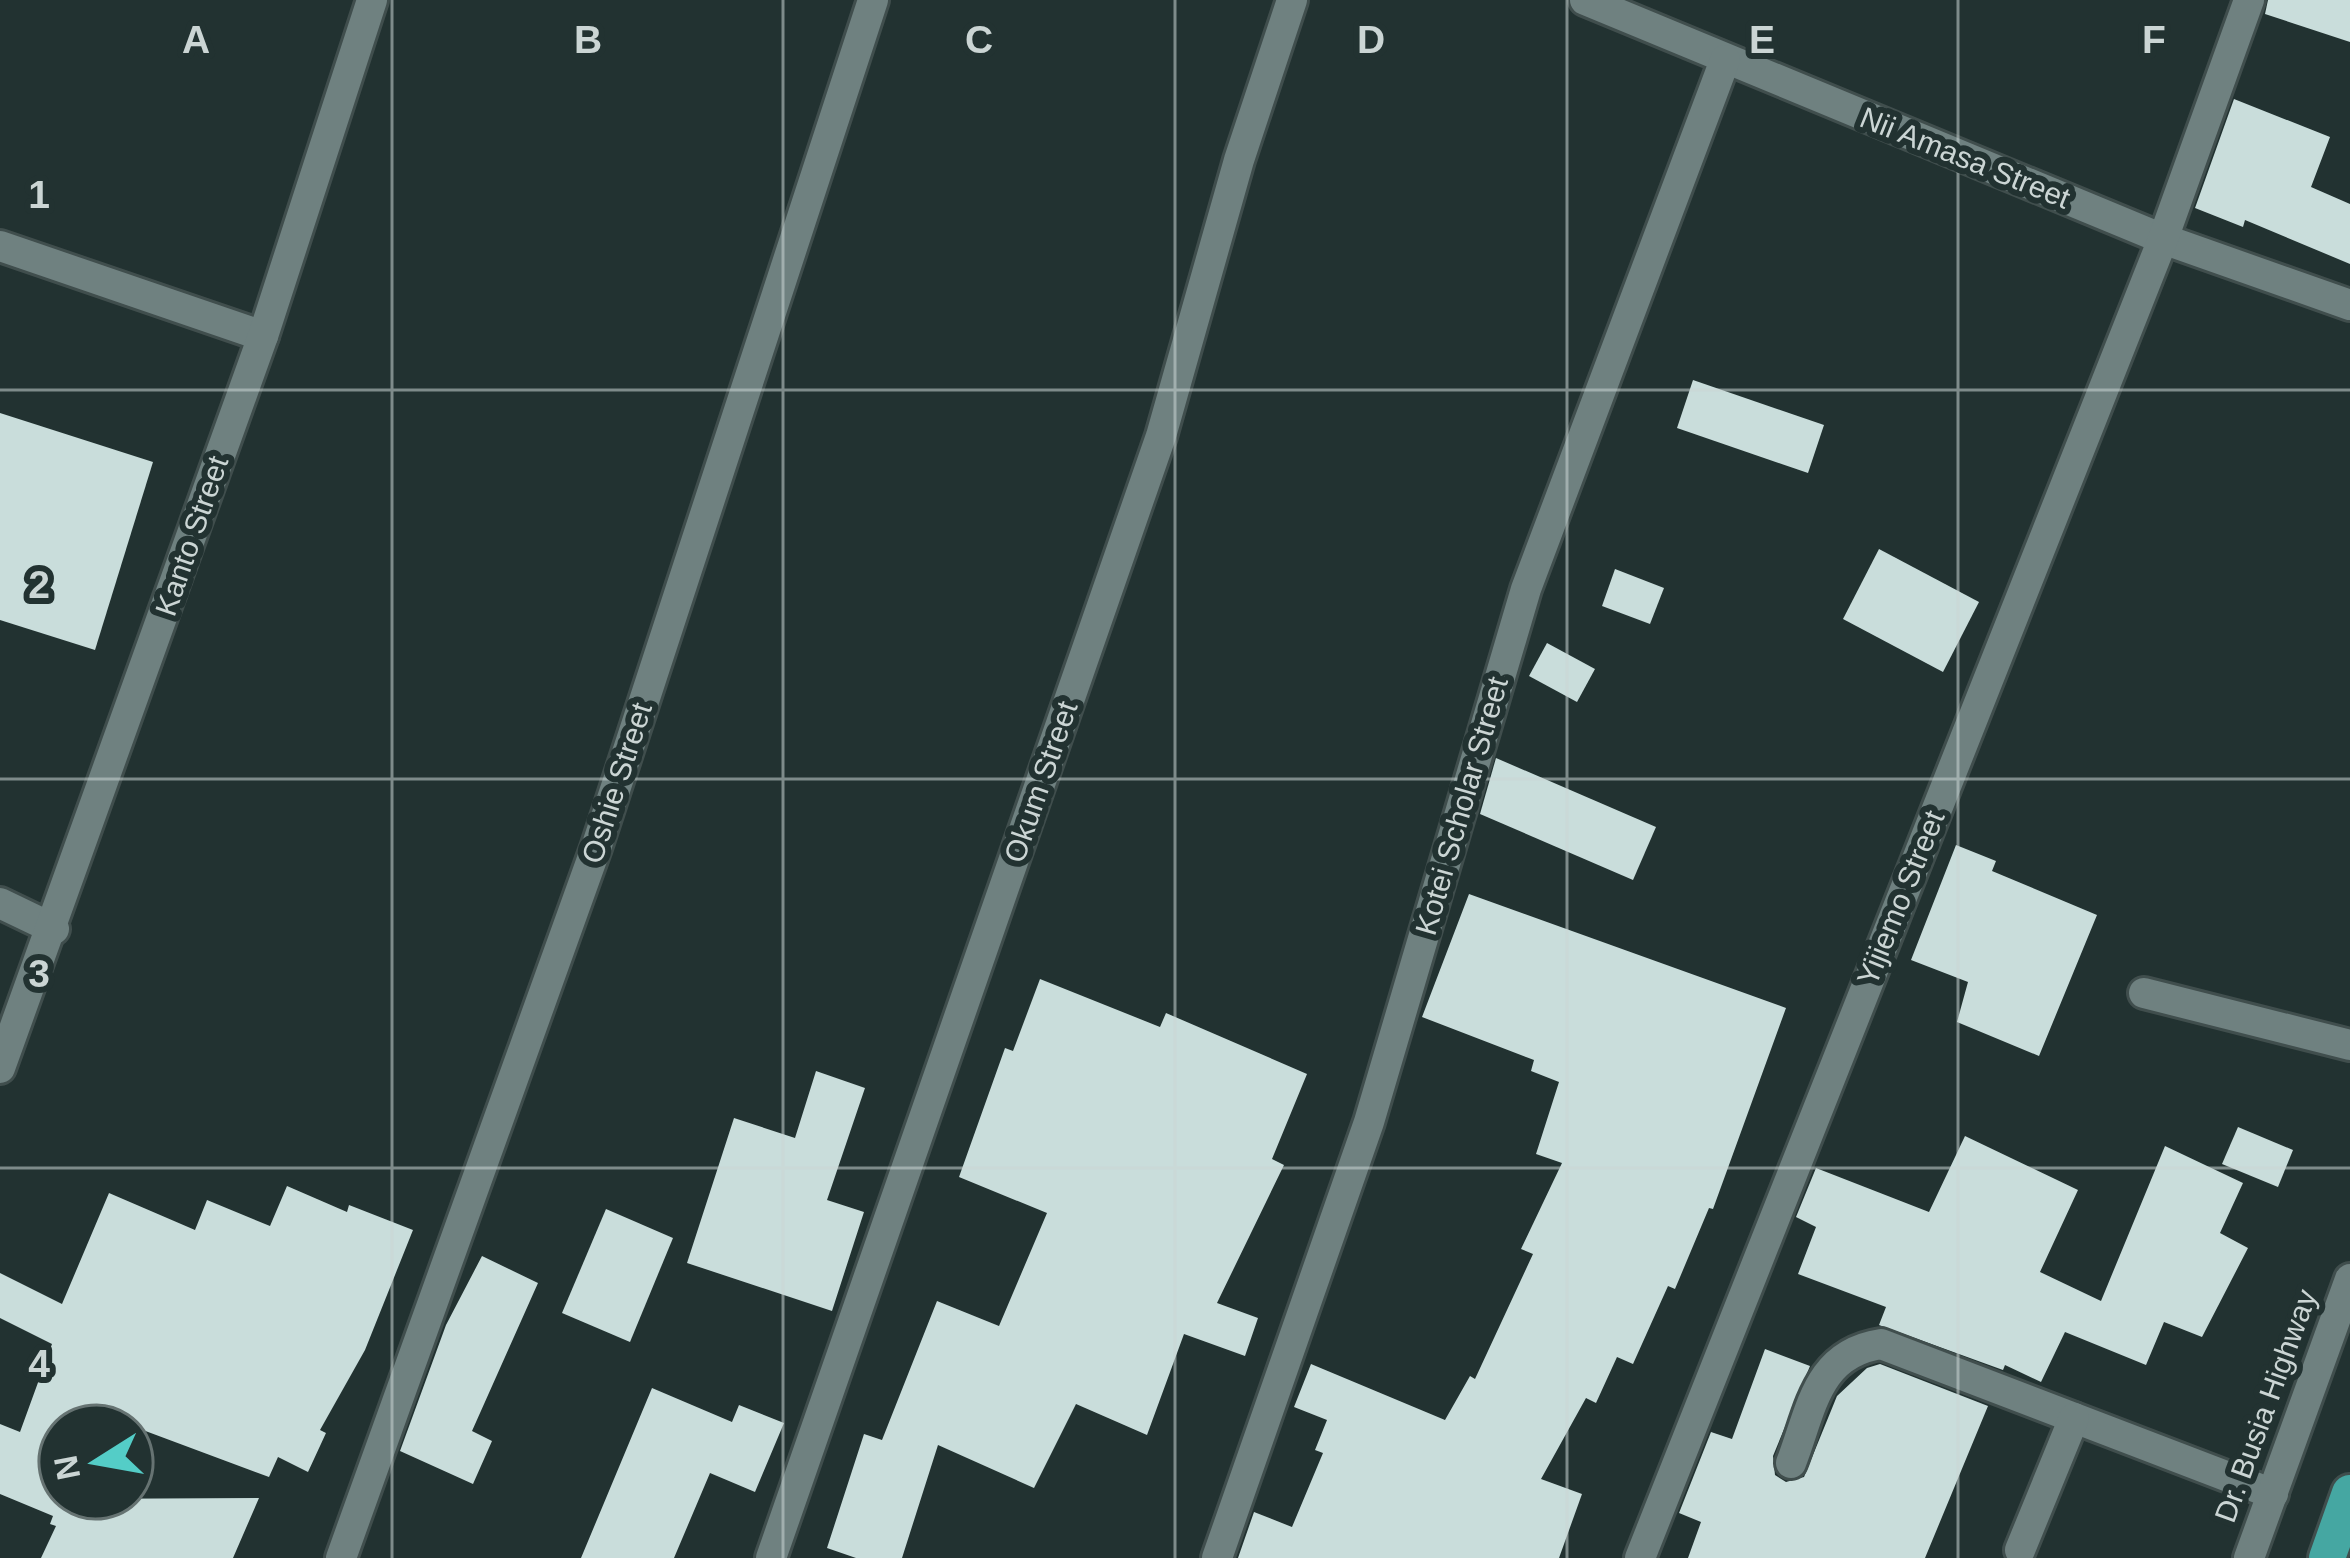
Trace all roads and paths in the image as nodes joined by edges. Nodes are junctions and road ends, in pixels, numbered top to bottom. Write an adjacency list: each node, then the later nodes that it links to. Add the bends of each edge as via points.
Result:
1 (371, 0): 10 (street, Kanto Street)
2 (873, 0): 22 (street, Oshie Street, via 596,848)
3 (1292, 0): 23 (street, Okum Street, via 1161,436)
4 (1585, 0): 6 (street, Nii Amasa Street)
5 (2249, 0): 7 (street, Yijiemo Street)
6 (1725, 60): 7 (street, Nii Amasa Street); 24 (street, Kotei Scholar Street, via 1526,589 1369,1123)
7 (2163, 238): 9 (street, Nii Amasa Street); 25 (street, Yijiemo Street)
8 (0, 246): 10 (street)
9 (2350, 305)
10 (263, 336): 12 (street, Kanto Street)
11 (0, 903): 12 (street)
12 (53, 929): 15 (street, Kanto Street)
13 (2144, 993): 14 (street)
14 (2350, 1045)
15 (0, 1067)
16 (2350, 1279): 20 (street, Dr. Busia Highway)
17 (2074, 1418): 18 (street, via 1881,1344 1852,1348 1830,1364); 20 (street); 21 (street)
18 (1791, 1463)
19 (2350, 1493): 27 (highway)
20 (2273, 1494): 26 (street, Dr. Busia Highway)
21 (2020, 1550)
22 (341, 1558)
23 (770, 1558)
24 (1217, 1558)
25 (1640, 1558)
26 (2248, 1558)
27 (2327, 1558)

